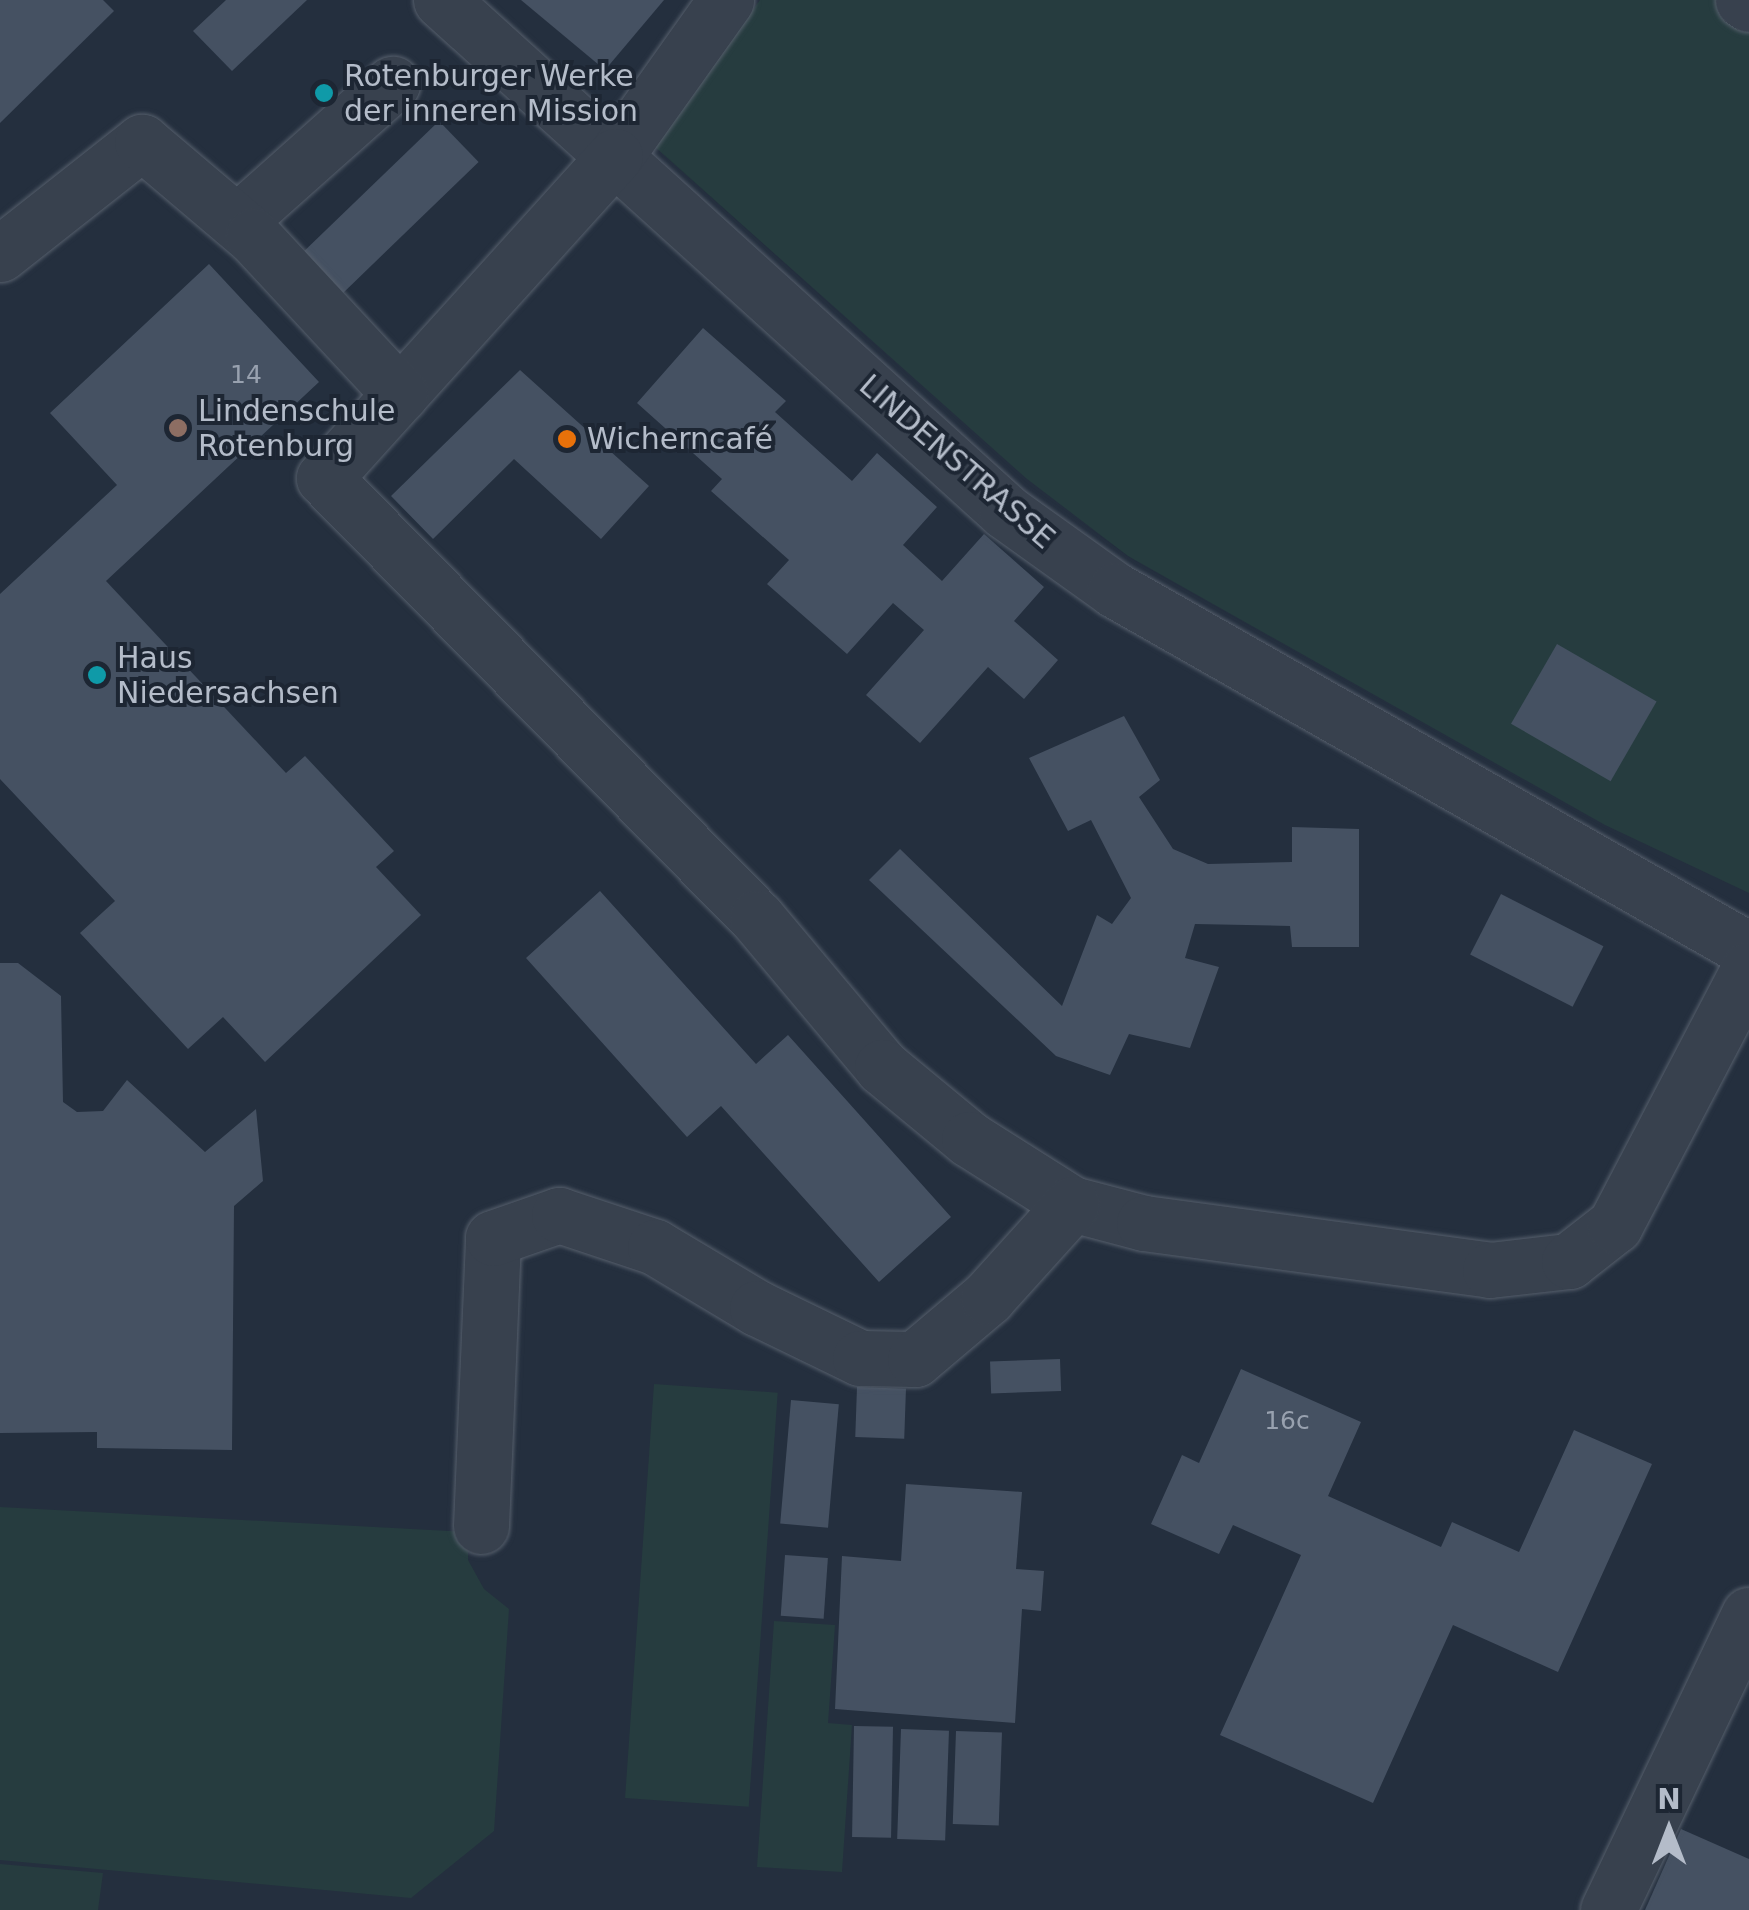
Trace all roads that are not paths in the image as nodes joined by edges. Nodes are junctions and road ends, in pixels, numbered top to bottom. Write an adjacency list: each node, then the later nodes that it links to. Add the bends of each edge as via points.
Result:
1 (726, 0): 4 (street)
2 (447, 2): 4 (street, LINDENSTRASSE)
3 (392, 84): 5 (street)
4 (615, 156): 7 (street); 8 (street, LINDENSTRASSE, via 1006,512 1115,590)
5 (237, 222): 6 (street, via 142,142); 7 (street)
6 (0, 254)
7 (400, 394): 10 (street, via 324,478 756,918 882,1067 969,1140)
8 (1749, 950)
9 (1749, 969): 10 (street, via 1616,1225 1570,1261 1490,1270 1144,1223)
10 (1072, 1204): 11 (street, via 988,1296 915,1359 860,1358 757,1308 655,1247 559,1214 493,1238)
11 (481, 1526)
12 (1749, 1616): 13 (street)
13 (1608, 1910)

